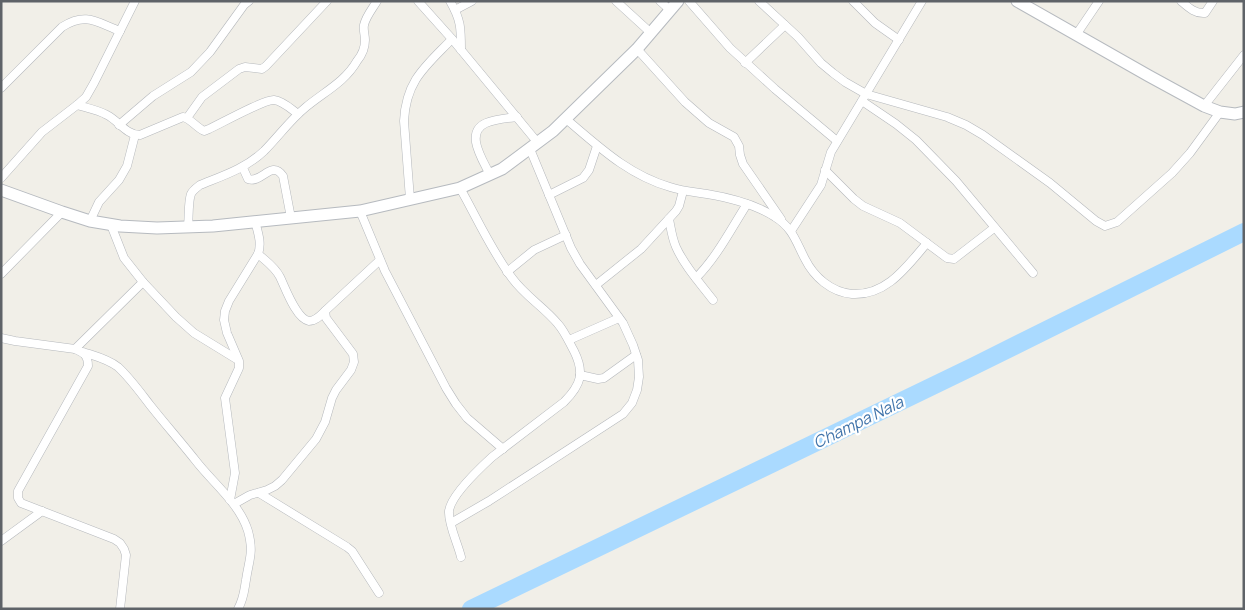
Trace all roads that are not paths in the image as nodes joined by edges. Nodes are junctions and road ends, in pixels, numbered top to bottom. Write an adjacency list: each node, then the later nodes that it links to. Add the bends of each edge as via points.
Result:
1 (135, 1): 21 (street)
2 (249, 1): 40 (street, via 210,52 190,72 153,96)
3 (328, 1): 38 (street, via 266,66 262,69 239,69 202,97)
4 (418, 1): 24 (street)
5 (450, 1): 19 (street)
6 (472, 1): 19 (street)
7 (616, 1): 22 (street)
8 (660, 1): 18 (street)
9 (689, 1): 29 (street)
10 (759, 1): 20 (street)
11 (853, 1): 25 (street, via 875,23)
12 (922, 1): 25 (street)
13 (1017, 1): 23 (main road)
14 (1099, 1): 23 (street)
15 (1181, 1): 16 (street, via 1199,14 1205,13)
16 (1213, 1)
17 (373, 3): 36 (street, via 364,27 364,50 352,70)
18 (674, 6): 22 (main road)
19 (455, 10): 27 (street, via 461,30)
20 (785, 25): 29 (street); 31 (street, via 833,74)
21 (120, 31): 30 (street, via 87,19 71,21); 32 (street, via 94,84)
22 (651, 33): 26 (main road)
23 (1076, 35): 33 (main road)
24 (452, 39): 27 (street); 53 (street, via 422,70 404,108)
25 (899, 40): 31 (street)
26 (637, 49): 39 (main road); 61 (street, via 685,102 710,123 734,137 740,146 743,164)
27 (461, 50): 37 (street)
28 (1244, 55): 33 (street)
29 (745, 63): 42 (street)
30 (1, 88)
31 (864, 98): 34 (street, via 948,117 983,135 1105,226 1117,222 1172,173); 42 (street); 64 (street, via 916,140 956,181)
32 (77, 104): 40 (street, via 107,115); 48 (street, via 42,132)
33 (1204, 106): 34 (main road)
34 (1220, 112): 35 (main road)
35 (1244, 112)
36 (298, 114): 38 (street, via 273,100 209,129 199,128); 45 (street, via 263,152)
37 (517, 117): 43 (street); 47 (street, via 495,120 477,131 478,150)
38 (187, 118): 41 (street, via 176,119 140,136)
39 (566, 119): 43 (main road); 44 (street)
40 (119, 125): 41 (street)
41 (135, 135): 59 (street, via 127,166 99,202)
42 (837, 141): 46 (street)
43 (534, 146): 47 (main road); 52 (street)
44 (597, 146): 51 (street, via 633,171); 52 (street, via 590,170 583,178)
45 (243, 168): 57 (street, via 248,179 252,180 270,170 280,172); 63 (street, via 195,189 191,194)
46 (825, 170): 65 (street, via 821,185); 67 (street, via 863,206 900,223)
47 (490, 174): 49 (main road)
48 (1, 178)
49 (460, 188): 53 (main road); 70 (street)
50 (1, 190): 56 (main road)
51 (683, 191): 54 (street); 58 (street, via 679,206)
52 (549, 195): 66 (street)
53 (410, 199): 55 (main road)
54 (747, 204): 61 (street); 73 (street, via 714,257)
55 (360, 211): 57 (main road); 69 (street)
56 (62, 212): 59 (main road); 72 (street)
57 (291, 218): 60 (main road)
58 (669, 219): 73 (street, via 676,247); 75 (street, via 641,249)
59 (90, 221): 62 (main road)
60 (255, 222): 63 (main road); 68 (street, via 261,248)
61 (784, 223): 65 (street)
62 (111, 225): 63 (main road); 74 (street, via 124,258)
63 (188, 227)
64 (994, 228): 67 (street, via 954,259 947,258); 71 (street)
65 (791, 231): 67 (street, via 812,270 834,289 851,294 869,293 885,286)
66 (566, 235): 70 (street, via 534,250); 75 (street, via 580,264)
67 (927, 243)
68 (258, 254): 77 (street, via 274,268 296,309 306,319 315,320); 84 (street, via 225,311 227,334)
69 (380, 260): 77 (street); 86 (street, via 456,404 467,418)
70 (507, 272): 80 (street, via 524,293 559,325)
71 (1033, 272)
72 (1, 274)
73 (696, 278): 76 (street)
74 (143, 282): 81 (street); 84 (street, via 194,333)
75 (596, 286): 78 (street)
76 (714, 300)
77 (326, 311): 87 (street, via 326,318 353,354 354,362 332,398 316,439 282,480)
78 (619, 318): 80 (street); 83 (street)
79 (1, 338): 81 (street)
80 (569, 340): 85 (street, via 580,365)
81 (75, 349): 82 (street)
82 (83, 352): 88 (street, via 106,360 132,382); 89 (street, via 88,366 18,491 21,503)
83 (636, 354): 85 (street, via 604,378); 90 (street, via 637,390 623,414)
84 (239, 361): 88 (street, via 225,398 235,473)
85 (580, 374): 86 (street, via 576,388 564,402)
86 (503, 448): 90 (street, via 455,497 449,511)
87 (259, 493): 88 (street); 93 (street, via 352,551)
88 (232, 502): 95 (street, via 247,529 252,555 245,592)
89 (42, 511): 91 (street); 94 (street, via 120,543 126,555)
90 (451, 523): 92 (street)
91 (1, 541)
92 (462, 557)
93 (379, 593)
94 (120, 609)
95 (238, 609)

